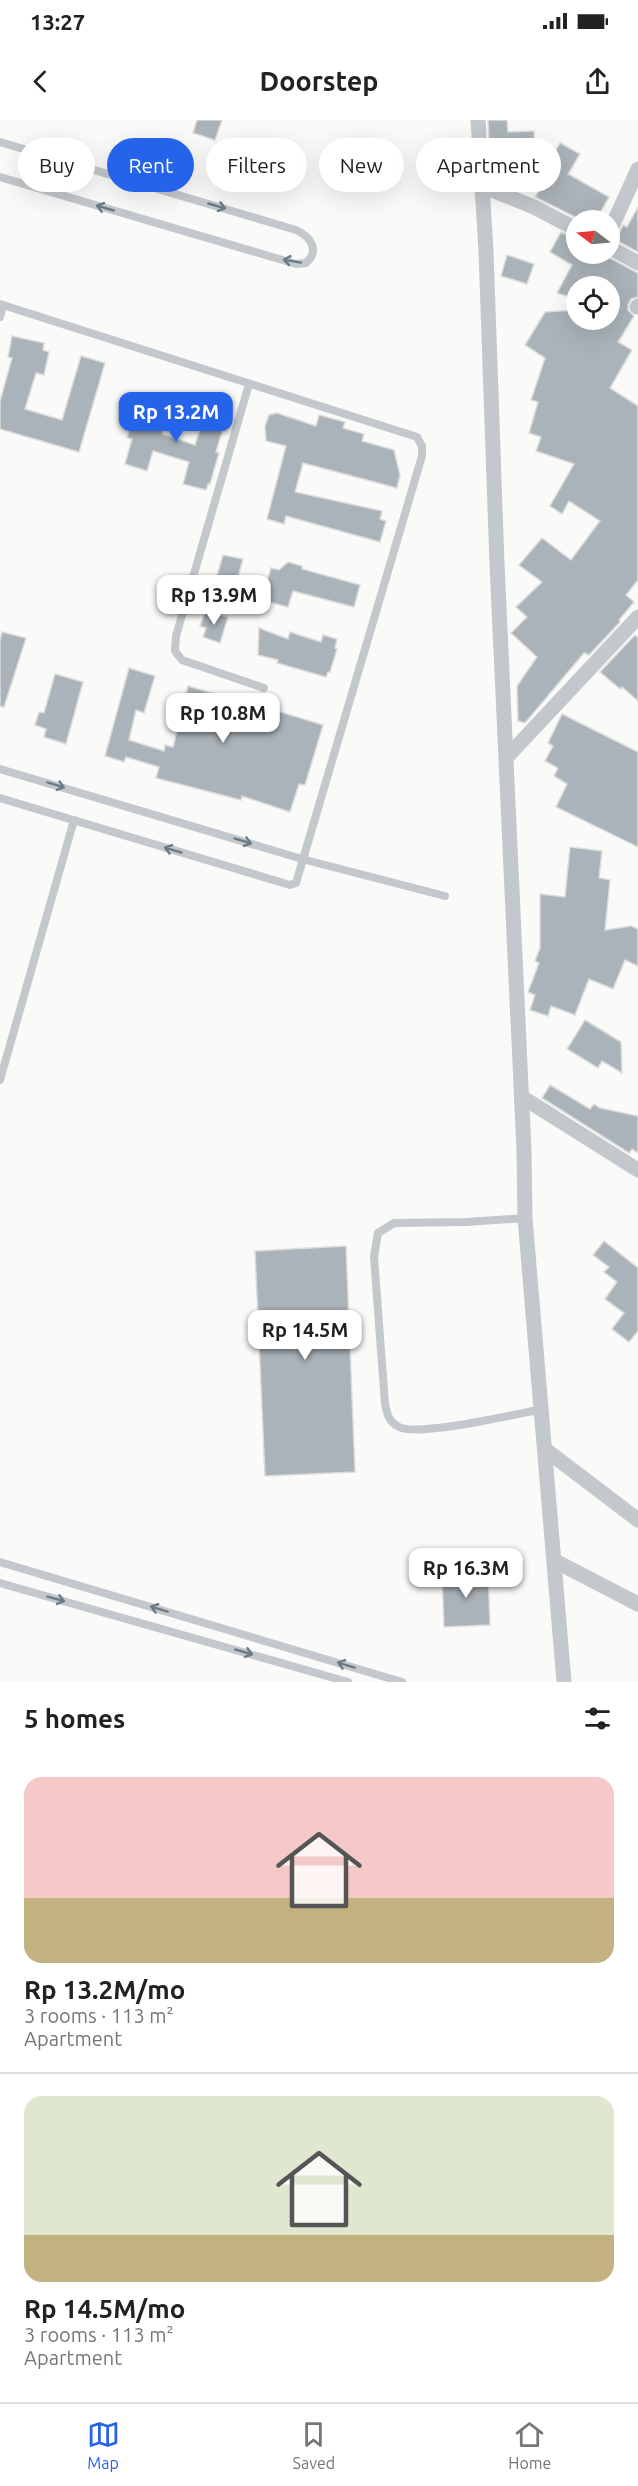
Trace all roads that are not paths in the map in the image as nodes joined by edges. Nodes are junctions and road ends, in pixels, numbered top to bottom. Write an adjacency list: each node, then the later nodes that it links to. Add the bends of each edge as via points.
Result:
1 (478, 120): 2 (street)
2 (479, 138)
3 (0, 142): 5 (lane, one-way to 5, via 296,230 312,242 313,254 306,263 296,264)
4 (638, 169): 8 (street)
5 (0, 177)
6 (482, 192): 17 (street)
7 (497, 192): 9 (street)
8 (619, 210)
9 (566, 224)
10 (620, 253): 11 (street)
11 (638, 263)
12 (2, 305): 13 (lane); 14 (lane)
13 (0, 317)
14 (249, 384): 16 (lane, via 176,636 175,651 182,660); 21 (lane, via 417,437 422,446 419,470)
15 (636, 625): 17 (street)
16 (264, 688)
17 (507, 757): 24 (street)
18 (0, 769): 21 (lane, one-way to 21)
19 (0, 798): 20 (lane)
20 (74, 820): 21 (lane, one-way to 20, via 298,880 290,885); 23 (lane)
21 (302, 859): 22 (lane)
22 (445, 896)
23 (0, 1080)
24 (522, 1097): 25 (street); 26 (street)
25 (638, 1170)
26 (525, 1218): 27 (street); 27 (lane, via 394,1223 378,1233 374,1257 385,1404 388,1418 400,1427 423,1430)
27 (543, 1409): 28 (street)
28 (546, 1450): 29 (street); 31 (street)
29 (638, 1520)
30 (0, 1562): 35 (lane, one-way to 30)
31 (555, 1562): 33 (street); 36 (street)
32 (0, 1583): 34 (lane, one-way to 34)
33 (638, 1604)
34 (348, 1682)
35 (402, 1682)
36 (564, 1682)

